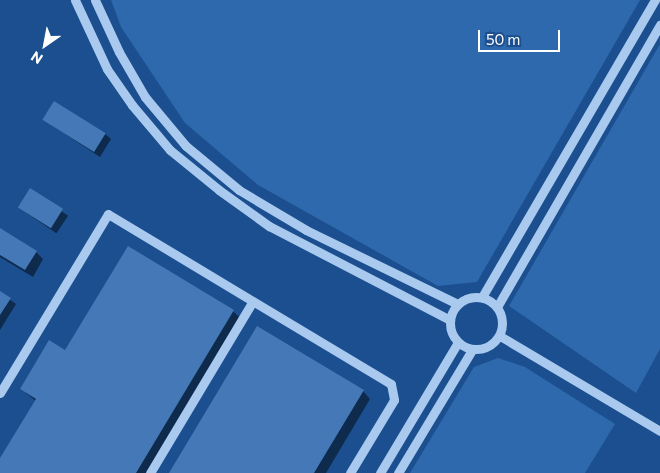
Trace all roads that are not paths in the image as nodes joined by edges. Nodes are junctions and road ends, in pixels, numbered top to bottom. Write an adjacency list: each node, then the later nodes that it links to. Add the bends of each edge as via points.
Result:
1 (76, 0): 9 (street, via 107,69 170,150 269,226)
2 (95, 0): 7 (street, via 145,98 186,146 239,190 306,230)
3 (655, 0): 5 (street)
4 (660, 25): 8 (street)
5 (482, 297): 7 (street, via 468,298); 8 (street)
6 (253, 301): 13 (street, via 108,214); 15 (street); 16 (street, via 391,384 394,400)
7 (458, 304): 9 (street)
8 (497, 307): 10 (street, via 502,315)
9 (450, 320): 11 (street, via 451,331)
10 (500, 336): 12 (street, via 491,345); 14 (street)
11 (458, 342): 12 (street); 17 (street)
12 (472, 350): 18 (street)
13 (0, 393)
14 (660, 431)
15 (150, 473)
16 (350, 473)
17 (380, 473)
18 (398, 473)

